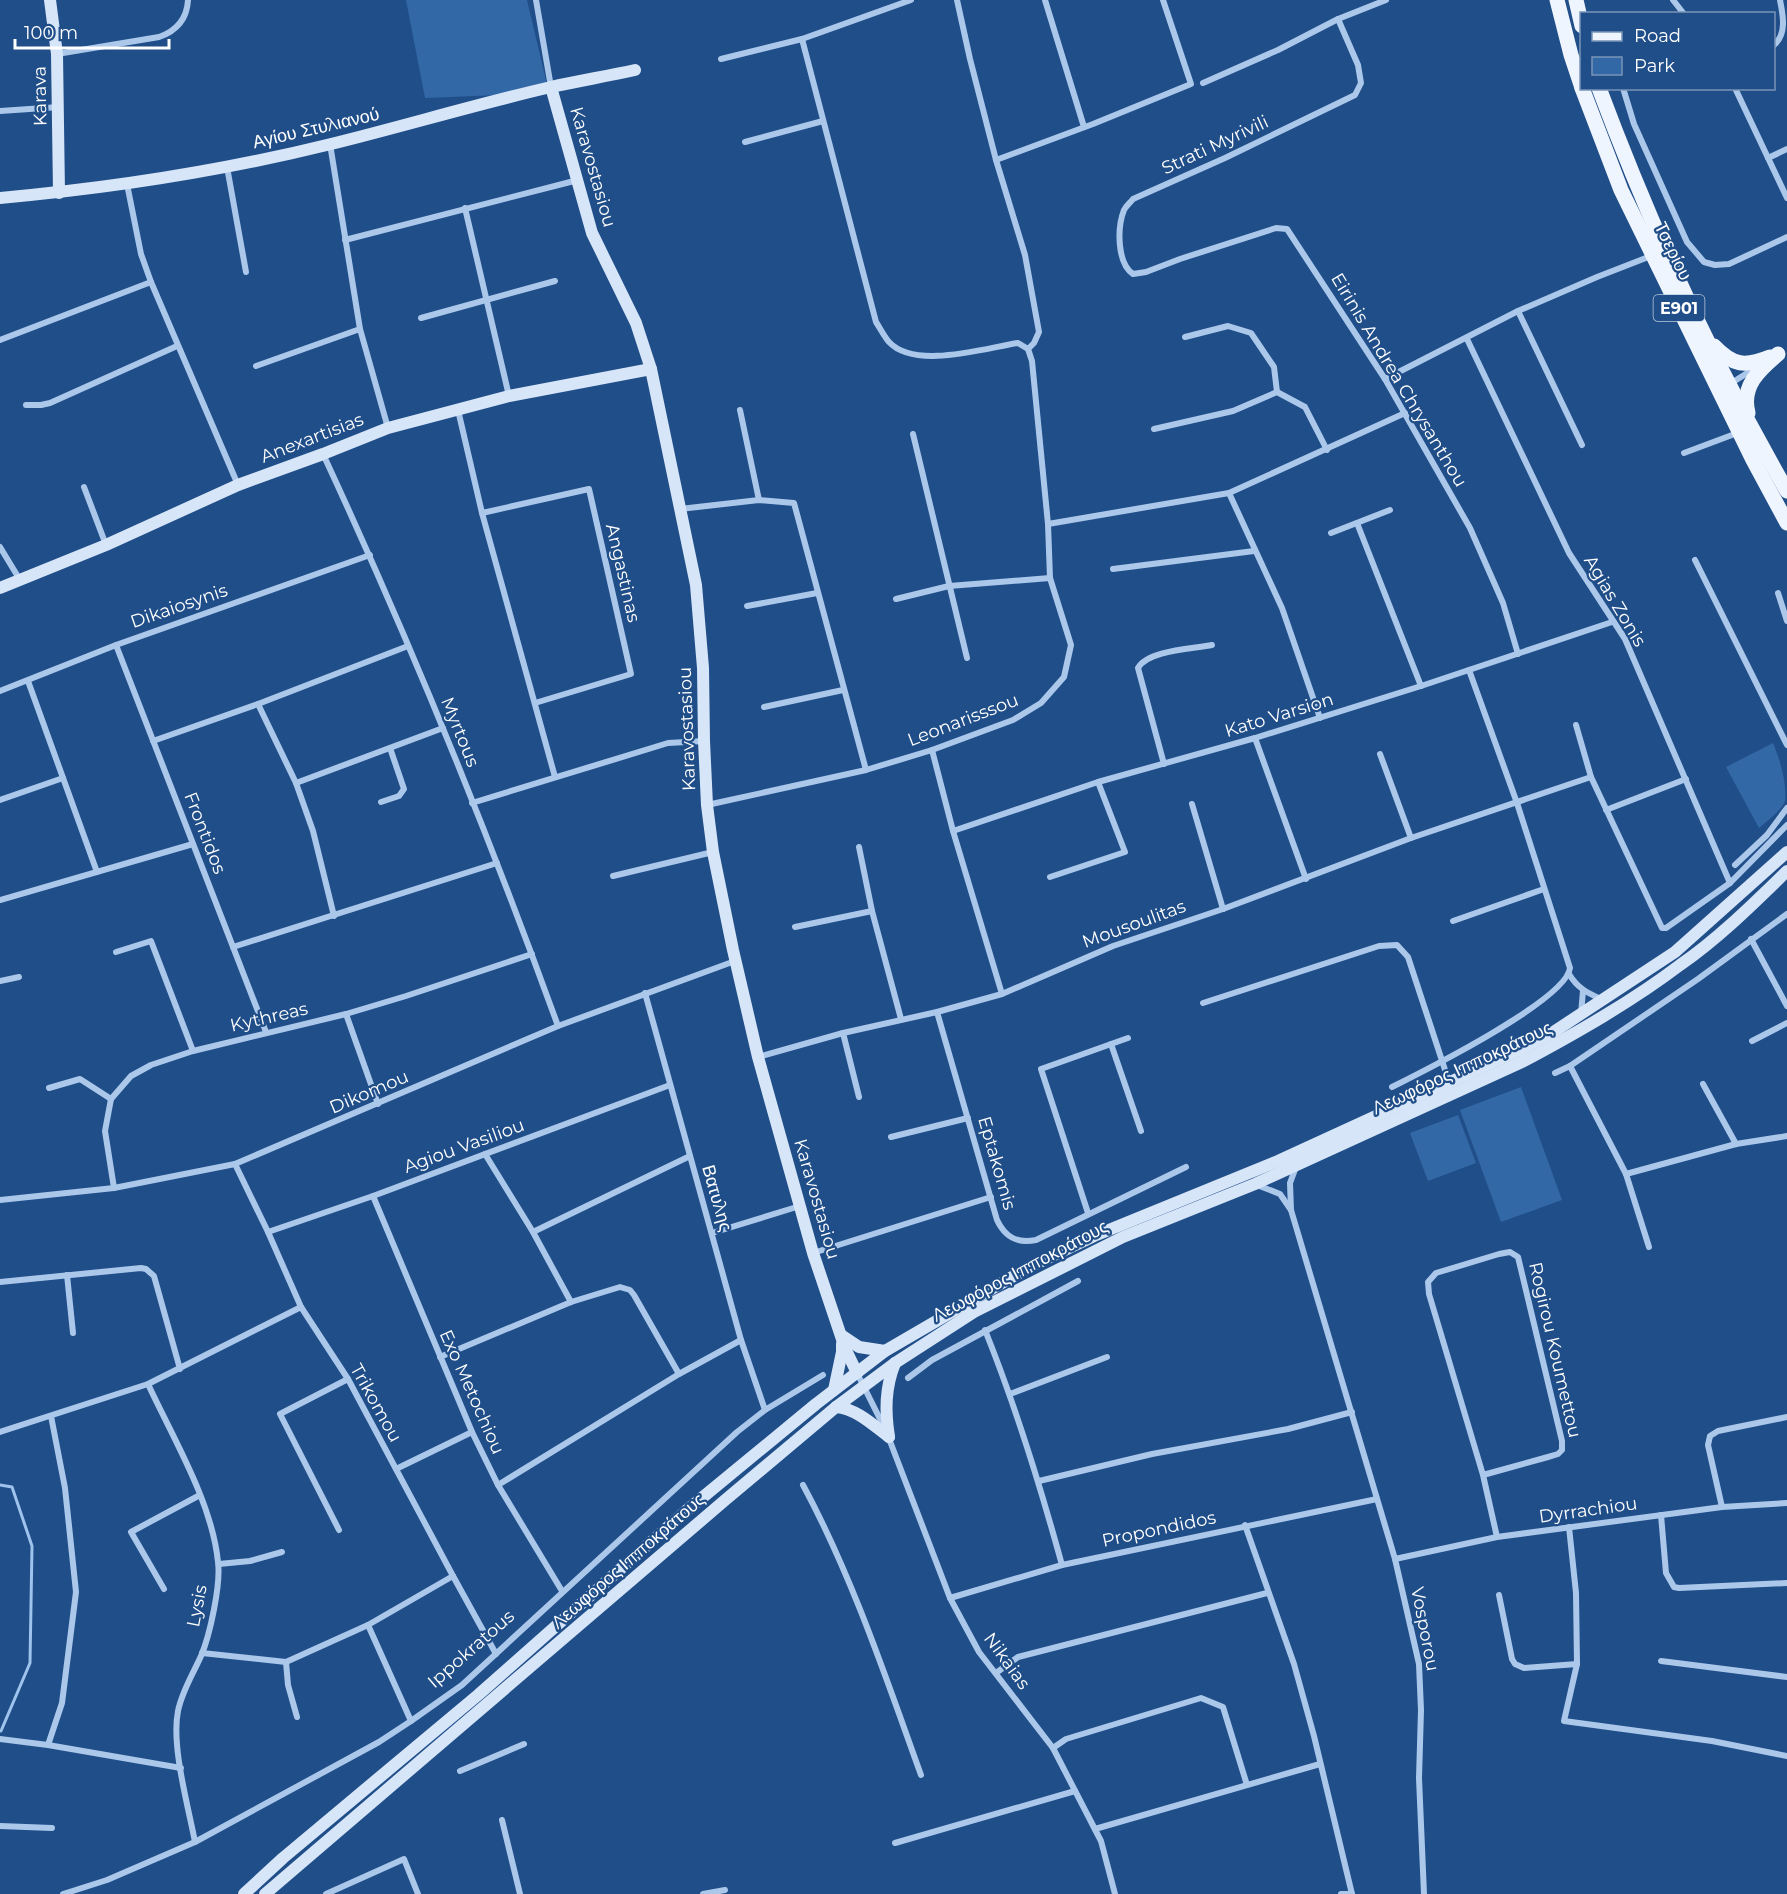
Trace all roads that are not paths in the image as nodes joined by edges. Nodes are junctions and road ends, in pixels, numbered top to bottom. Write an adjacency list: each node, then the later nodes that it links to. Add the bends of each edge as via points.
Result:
1 (50, 0): 18 (main road, Karava)
2 (188, 0): 18 (street, via 185,16 176,28 159,38)
3 (536, 0): 23 (street)
4 (911, 0): 16 (street)
5 (957, 0): 36 (street)
6 (1045, 0): 31 (street)
7 (1163, 0): 31 (street, via 1191,84)
8 (1386, 0): 14 (street)
9 (1557, 0): 21 (main road, Τσερίου / E901)
10 (1576, 0): 15 (main road)
11 (1673, 0): 13 (street)
12 (1780, 0): 17 (street, via 1784,21)
13 (1682, 12)
14 (1338, 19): 22 (street); 47 (street, Strati Myrivili, via 1358,65 1361,83 1355,95 1133,199 1125,209 1121,236 1126,269 1133,274 1146,272)
15 (1580, 21)
16 (802, 39): 19 (street); 30 (street)
17 (1775, 43)
18 (57, 54): 28 (main road, Karava)
19 (722, 59)
20 (635, 70): 23 (main road, Αγίου Στυλιανού)
21 (1580, 82)
22 (1203, 83)
23 (551, 87): 33 (main road, Αγίου Στυλιανού); 38 (main road, Karavostasiou)
24 (1583, 90): 46 (main road, Τσερίου / E901, via 1621,190)
25 (1600, 90): 55 (main road, Τσερίου / E901)
26 (1624, 90): 44 (street, via 1634,124 1687,243 1704,262 1729,264)
27 (1736, 90): 35 (street)
28 (59, 107): 29 (street); 40 (main road, Karava)
29 (0, 111)
30 (823, 121): 32 (street); 60 (street, via 876,322 890,344 912,354 941,357 1018,342)
31 (1084, 127): 36 (street)
32 (745, 142)
33 (330, 144): 37 (main road, Αγίου Στυλιανού); 45 (street)
34 (1787, 149): 35 (street)
35 (1768, 158): 42 (street)
36 (996, 160): 60 (street, via 1025,255 1036,312 1039,332)
37 (227, 167): 39 (main road, Αγίου Στυλιανού); 48 (street)
38 (578, 180): 43 (street); 63 (main road, Karavostasiou, via 592,233 636,323)
39 (127, 184): 40 (main road, Αγίου Στυλιανού); 50 (street, via 141,254)
40 (59, 193): 41 (main road, Αγίου Στυλιανού)
41 (0, 198)
42 (1787, 198)
43 (465, 208): 45 (street); 51 (street)
44 (1787, 237)
45 (345, 240): 54 (street)
46 (1655, 255): 52 (street); 74 (main road, Τσερίου / E901)
47 (1180, 259): 64 (street, Eirinis Andrea Chrysanthou, via 1276,228 1287,229)
48 (246, 272)
49 (555, 281): 51 (street)
50 (151, 282): 58 (street); 59 (street)
51 (487, 300): 53 (street); 67 (street)
52 (1518, 311): 57 (street); 76 (street)
53 (421, 318)
54 (360, 329): 62 (street); 72 (street)
55 (1703, 334): 61 (main road, via 1736,363 1749,364); 65 (main road, Τσερίου / E901)
56 (1185, 337): 66 (street, via 1228,326 1251,333 1274,367)
57 (1467, 339): 64 (street); 107 (street, Agias Zonis, via 1569,553)
58 (0, 340)
59 (177, 346): 68 (street, via 51,403); 80 (street)
60 (1028, 349): 90 (street, Leonarisssou)
61 (1783, 352): 65 (street); 74 (main road, via 1758,372 1747,390)
62 (256, 366)
63 (651, 369): 67 (main road, Anexartisias); 85 (main road, Karavostasiou)
64 (1385, 379): 71 (street, Eirinis Andrea Chrysanthou)
65 (1731, 387): 74 (main road, E901)
66 (1278, 392): 73 (street, via 1233,411); 77 (street, via 1305,407)
67 (508, 396): 69 (main road, Anexartisias)
68 (26, 405)
69 (458, 410): 72 (main road, Anexartisias); 87 (street)
70 (740, 410): 84 (street)
71 (1405, 413): 77 (street); 111 (street, Eirinis Andrea Chrysanthou, via 1470,528 1503,603)
72 (388, 428): 79 (main road, Anexartisias)
73 (1154, 429)
74 (1747, 433): 78 (street); 82 (main road, Τσερίου / E901); 89 (main road, Τσερίου / E901)
75 (913, 435): 100 (street)
76 (1582, 445)
77 (1327, 450): 83 (street)
78 (1684, 453)
79 (324, 454): 80 (main road, Anexartisias); 95 (street, Myrtous)
80 (238, 485): 92 (main road, Anexartisias)
81 (84, 488): 92 (street)
82 (1787, 491)
83 (1229, 493): 90 (street); 94 (street)
84 (759, 500): 85 (street); 102 (street, via 794,503)
85 (680, 509): 126 (main road, Karavostasiou, via 696,585)
86 (1390, 510): 88 (street)
87 (482, 513): 118 (street); 118 (street, Angastinas, via 589,489 631,674)
88 (1358, 523): 91 (street); 115 (street)
89 (1787, 523)
90 (1048, 524): 98 (street, Leonarisssou)
91 (1331, 533)
92 (106, 545): 99 (main road, Anexartisias)
93 (0, 547): 99 (street)
94 (1254, 551): 97 (street); 121 (street, via 1282,608)
95 (370, 555): 108 (street, Dikaiosynis); 110 (street, Myrtous)
96 (1695, 560): 127 (street)
97 (1113, 569)
98 (1050, 578): 100 (street); 129 (street, Leonarisssou, via 1071,645 1064,677 1041,703 1013,720)
99 (20, 579): 101 (main road, Anexartisias)
100 (949, 586): 104 (street); 112 (street)
101 (0, 588)
102 (817, 593): 105 (street); 116 (street)
103 (1778, 593): 106 (street)
104 (896, 599)
105 (747, 606)
106 (1787, 621)
107 (1612, 622): 111 (street, Kato Varsion); 136 (street, Agias Zonis, via 1625,639)
108 (116, 645): 114 (street, Dikaiosynis); 125 (street, Frontidos)
109 (1212, 645): 131 (street, via 1152,656 1138,668)
110 (408, 646): 119 (street); 123 (street, Myrtous)
111 (1518, 654): 113 (street, Kato Varsion)
112 (967, 658)
113 (1469, 670): 115 (street, Kato Varsion); 142 (street)
114 (28, 681): 117 (street, Dikaiosynis); 135 (street)
115 (1421, 686): 121 (street, Kato Varsion)
116 (843, 690): 120 (street); 132 (street)
117 (0, 691)
118 (535, 703): 133 (street)
119 (258, 704): 125 (street); 138 (street)
120 (764, 707)
121 (1320, 718): 124 (street, Kato Varsion)
122 (1576, 725): 134 (street)
123 (443, 728): 128 (street); 141 (street, Myrtous)
124 (1255, 738): 131 (street, Kato Varsion); 160 (street)
125 (153, 741): 150 (street, Frontidos)
126 (704, 741): 133 (street, via 668,744); 144 (main road, Karavostasiou)
127 (1787, 745)
128 (390, 748): 138 (street); 140 (street, via 404,789 399,796)
129 (932, 750): 132 (street, Leonarisssou); 148 (street)
130 (1380, 754): 149 (street)
131 (1164, 764): 137 (street, Kato Varsion)
132 (866, 770): 144 (street, Leonarisssou)
133 (555, 777): 141 (street)
134 (1591, 777): 142 (street, Mousoulitas); 146 (street)
135 (63, 778): 139 (street); 157 (street)
136 (1686, 779): 146 (street); 161 (street, Agias Zonis)
137 (1098, 782): 148 (street, Kato Varsion); 159 (street, via 1125,852)
138 (296, 783): 167 (street, via 313,831)
139 (0, 800)
140 (381, 802)
141 (472, 803): 154 (street, Myrtous)
142 (1516, 803): 149 (street, Mousoulitas); 162 (street)
143 (1191, 804): 164 (street)
144 (707, 805): 152 (main road, Karavostasiou)
145 (1787, 808): 155 (street, via 1767,835)
146 (1606, 810): 161 (street, via 1660,926 1666,928)
147 (1787, 825): 161 (street)
148 (953, 831): 180 (street)
149 (1411, 838): 160 (street, Mousoulitas)
150 (193, 844): 157 (street); 171 (street, Frontidos)
151 (859, 847): 165 (street)
152 (713, 852): 158 (street); 174 (main road, Karavostasiou)
153 (1787, 852): 181 (main road, Λεωφόρος Ιπποκράτους, via 1675,952)
154 (497, 863): 167 (street); 173 (street, Myrtous)
155 (1735, 865)
156 (1787, 871): 216 (main road, Λεωφόρος Ιπποκράτους, via 1682,964 1617,1009 1524,1061)
157 (97, 872): 163 (street)
158 (613, 876)
159 (1050, 877)
160 (1306, 879): 164 (street, Mousoulitas)
161 (1730, 882)
162 (1544, 889): 168 (street); 175 (street)
163 (0, 900)
164 (1223, 909): 180 (street, Mousoulitas, via 1113,946)
165 (872, 911): 169 (street); 187 (street)
166 (1787, 914): 170 (street)
167 (334, 916): 171 (street)
168 (1453, 921)
169 (795, 927)
170 (1751, 939): 183 (street); 198 (street)
171 (233, 947): 190 (street, Frontidos)
172 (116, 952): 195 (street, via 152,941)
173 (532, 954): 185 (street, Kythreas); 189 (street, Myrtous)
174 (735, 960): 179 (street, Dikomou); 196 (main road, Karavostasiou)
175 (1569, 971): 178 (street, via 1575,985); 197 (street, via 1557,987 1525,1012)
176 (19, 977): 177 (street)
177 (0, 981)
178 (1583, 991): 181 (street); 186 (street)
179 (645, 993): 189 (street, Dikomou); 202 (street, Βατυλης)
180 (1002, 994): 184 (street, Mousoulitas)
181 (1603, 1000): 186 (main road, Λεωφόρος Ιπποκράτους)
182 (1203, 1003): 197 (street, via 1379,946 1397,945 1408,957)
183 (1787, 1006)
184 (937, 1012): 187 (street, Mousoulitas); 208 (street, Eptakomis)
185 (346, 1014): 190 (street, Kythreas); 207 (street)
186 (1581, 1015): 200 (main road, Λεωφόρος Ιπποκράτους, via 1520,1050)
187 (901, 1019): 191 (street, Mousoulitas)
188 (1787, 1023): 193 (street)
189 (558, 1026): 207 (street, Dikomou)
190 (266, 1032): 195 (street, Kythreas)
191 (843, 1033): 196 (street, Mousoulitas); 205 (street)
192 (1128, 1038): 194 (street)
193 (1752, 1041)
194 (1111, 1044): 209 (street); 226 (street, via 1041,1069)
195 (193, 1051): 206 (street, Kythreas, via 131,1076)
196 (758, 1057): 224 (main road, Karavostasiou)
197 (1443, 1061): 200 (street); 204 (street)
198 (1570, 1066): 199 (street); 218 (street)
199 (1555, 1073)
200 (1449, 1082): 241 (main road, Λεωφόρος Ιπποκράτους, via 1278,1161 1031,1266)
201 (1703, 1084): 212 (street)
202 (670, 1085): 213 (street, Agiou Vasiliou); 214 (street, Βατυλης)
203 (49, 1088): 206 (street, via 80,1079)
204 (1392, 1088)
205 (859, 1097)
206 (111, 1099): 220 (street, via 105,1131)
207 (378, 1104): 215 (street, Dikomou)
208 (968, 1118): 211 (street); 222 (street, Eptakomis)
209 (1142, 1131)
210 (1787, 1136): 212 (street)
211 (891, 1137)
212 (1736, 1144): 218 (street)
213 (485, 1154): 221 (street, Agiou Vasiliou); 228 (street)
214 (690, 1156): 228 (street); 229 (street, Βατυλης)
215 (235, 1164): 220 (street, Dikomou); 227 (street, Trikomou)
216 (1297, 1165): 219 (main road, Λεωφόρος Ιπποκράτους); 225 (street, via 1290,1183)
217 (1186, 1167): 226 (street, Eptakomis)
218 (1626, 1174): 230 (street)
219 (1256, 1184): 225 (street, via 1280,1194); 244 (main road, Λεωφόρος Ιπποκράτους, via 1062,1266 974,1312)
220 (114, 1188): 223 (street, Dikomou)
221 (373, 1196): 227 (street, Agiou Vasiliou); 242 (street, Exo Metochiou)
222 (991, 1197): 226 (street, Eptakomis, via 1001,1228 1018,1241 1036,1240); 231 (street)
223 (0, 1200)
224 (800, 1206): 229 (street); 231 (main road, Karavostasiou)
225 (1291, 1210): 257 (street, Vosporou)
226 (1088, 1213)
227 (268, 1232): 236 (street, Trikomou)
228 (533, 1232): 235 (street)
229 (712, 1233): 240 (street, Βατυλης)
230 (1649, 1247)
231 (813, 1253): 239 (main road, Karavostasiou)
232 (67, 1275): 234 (street); 238 (street); 245 (street, via 141,1268 151,1272)
233 (1078, 1281): 237 (street)
234 (0, 1282)
235 (572, 1302): 242 (street); 247 (street, via 620,1287 630,1290)
236 (301, 1307): 245 (street); 250 (street, Trikomou)
237 (985, 1330): 249 (street); 254 (street)
238 (73, 1334)
239 (841, 1335): 241 (main road, via 859,1347); 246 (main road, Karavostasiou); 253 (main road, via 842,1352)
240 (741, 1340): 247 (street); 256 (street, Βατυλης)
241 (885, 1351): 246 (main road)
242 (440, 1357): 261 (street, Exo Metochiou)
243 (1107, 1357): 254 (street)
244 (895, 1363): 252 (main road, Λεωφόρος Ιπποκράτους); 262 (main road, via 886,1391)
245 (180, 1369): 251 (street)
246 (861, 1370): 252 (street, Nikaias); 253 (main road, Λεωφόρος Ιπποκράτους)
247 (679, 1374): 266 (street)
248 (823, 1375): 256 (street, Ippokratous)
249 (908, 1378)
250 (348, 1379): 263 (street, Trikomou); 275 (street, via 280,1414)
251 (148, 1384): 258 (street); 268 (street, Lysis)
252 (863, 1385): 255 (main road, Λεωφόρος Ιπποκράτους); 262 (street, Nikaias)
253 (834, 1390): 317 (main road, Λεωφόρος Ιπποκράτους, via 686,1511)
254 (1010, 1394): 265 (street)
255 (836, 1407): 262 (main road, via 862,1417); 318 (main road, Λεωφόρος Ιπποκράτους)
256 (765, 1410): 284 (street, Ippokratous)
257 (1352, 1412): 265 (street); 269 (street, Vosporou)
258 (51, 1416): 260 (street); 300 (street, via 65,1488 76,1592 62,1703)
259 (1787, 1417): 271 (street, via 1713,1433 1708,1439)
260 (0, 1432)
261 (472, 1432): 263 (street); 266 (street, Exo Metochiou)
262 (889, 1437): 287 (street, Nikaias)
263 (396, 1470): 281 (street, Trikomou)
264 (1483, 1475): 264 (street, Rogirou Koumettou, via 1428,1282 1436,1273 1510,1252 1518,1257 1562,1450); 276 (street, Rogirou Koumettou)
265 (1039, 1481): 280 (street)
266 (498, 1485): 284 (street, Exo Metochiou)
267 (803, 1485): 306 (street, via 867,1628)
268 (200, 1494): 279 (street, Lysis, via 212,1526); 283 (street, via 131,1532)
269 (1377, 1499): 273 (street, Propondidos); 278 (street, Vosporou)
270 (1787, 1503): 271 (street, Dyrrachiou)
271 (1722, 1507): 272 (street, Dyrrachiou)
272 (1661, 1515): 274 (street, Dyrrachiou); 282 (street, via 1666,1573 1674,1587)
273 (1245, 1525): 280 (street, Propondidos); 285 (street)
274 (1569, 1527): 276 (street, Dyrrachiou); 293 (street, via 1576,1593)
275 (339, 1530)
276 (1497, 1537): 278 (street, Dyrrachiou)
277 (282, 1552): 279 (street, via 250,1562)
278 (1395, 1559): 326 (street, Vosporou, via 1419,1664)
279 (219, 1564): 289 (street, Lysis, via 215,1603)
280 (1062, 1565): 287 (street, Propondidos)
281 (453, 1576): 288 (street); 290 (street, Trikomou)
282 (1787, 1583)
283 (164, 1589)
284 (562, 1591): 290 (street, Ippokratous)
285 (1267, 1593): 294 (street, via 1018,1657); 303 (street, via 1294,1664)
286 (1499, 1595): 293 (street, via 1515,1664 1524,1668)
287 (950, 1599): 294 (street, Nikaias, via 979,1652)
288 (368, 1625): 292 (street); 297 (street)
289 (202, 1653): 292 (street); 304 (street, Lysis, via 178,1712)
290 (496, 1654): 297 (street, Ippokratous, via 462,1685)
291 (1661, 1661): 295 (street)
292 (286, 1662): 296 (street)
293 (1577, 1664): 302 (street, via 1564,1720)
294 (996, 1673): 301 (street, Nikaias)
295 (1787, 1677)
296 (297, 1717)
297 (411, 1721): 313 (street, Ippokratous)
298 (0, 1739): 300 (street)
299 (524, 1744): 305 (street)
300 (48, 1745): 304 (street)
301 (1053, 1748): 307 (street, via 1066,1739 1201,1698 1223,1707); 308 (street, Nikaias)
302 (1787, 1756)
303 (1320, 1764): 307 (street); 325 (street)
304 (181, 1768): 313 (street, Lysis)
305 (460, 1771)
306 (921, 1775)
307 (1247, 1785): 312 (street)
308 (1075, 1791): 312 (street, Nikaias); 314 (street)
309 (502, 1820): 321 (street)
310 (0, 1826): 311 (street)
311 (52, 1828)
312 (1095, 1828): 323 (street, Nikaias)
313 (195, 1842): 316 (street, Ippokratous, via 107,1880)
314 (895, 1843)
315 (724, 1890): 322 (street)
316 (63, 1894)
317 (244, 1894)
318 (265, 1894)
319 (326, 1894): 320 (street, via 404,1859)
320 (418, 1894)
321 (520, 1894)
322 (703, 1894)
323 (1114, 1894)
324 (1341, 1894): 325 (street)
325 (1352, 1894)
326 (1424, 1894)

